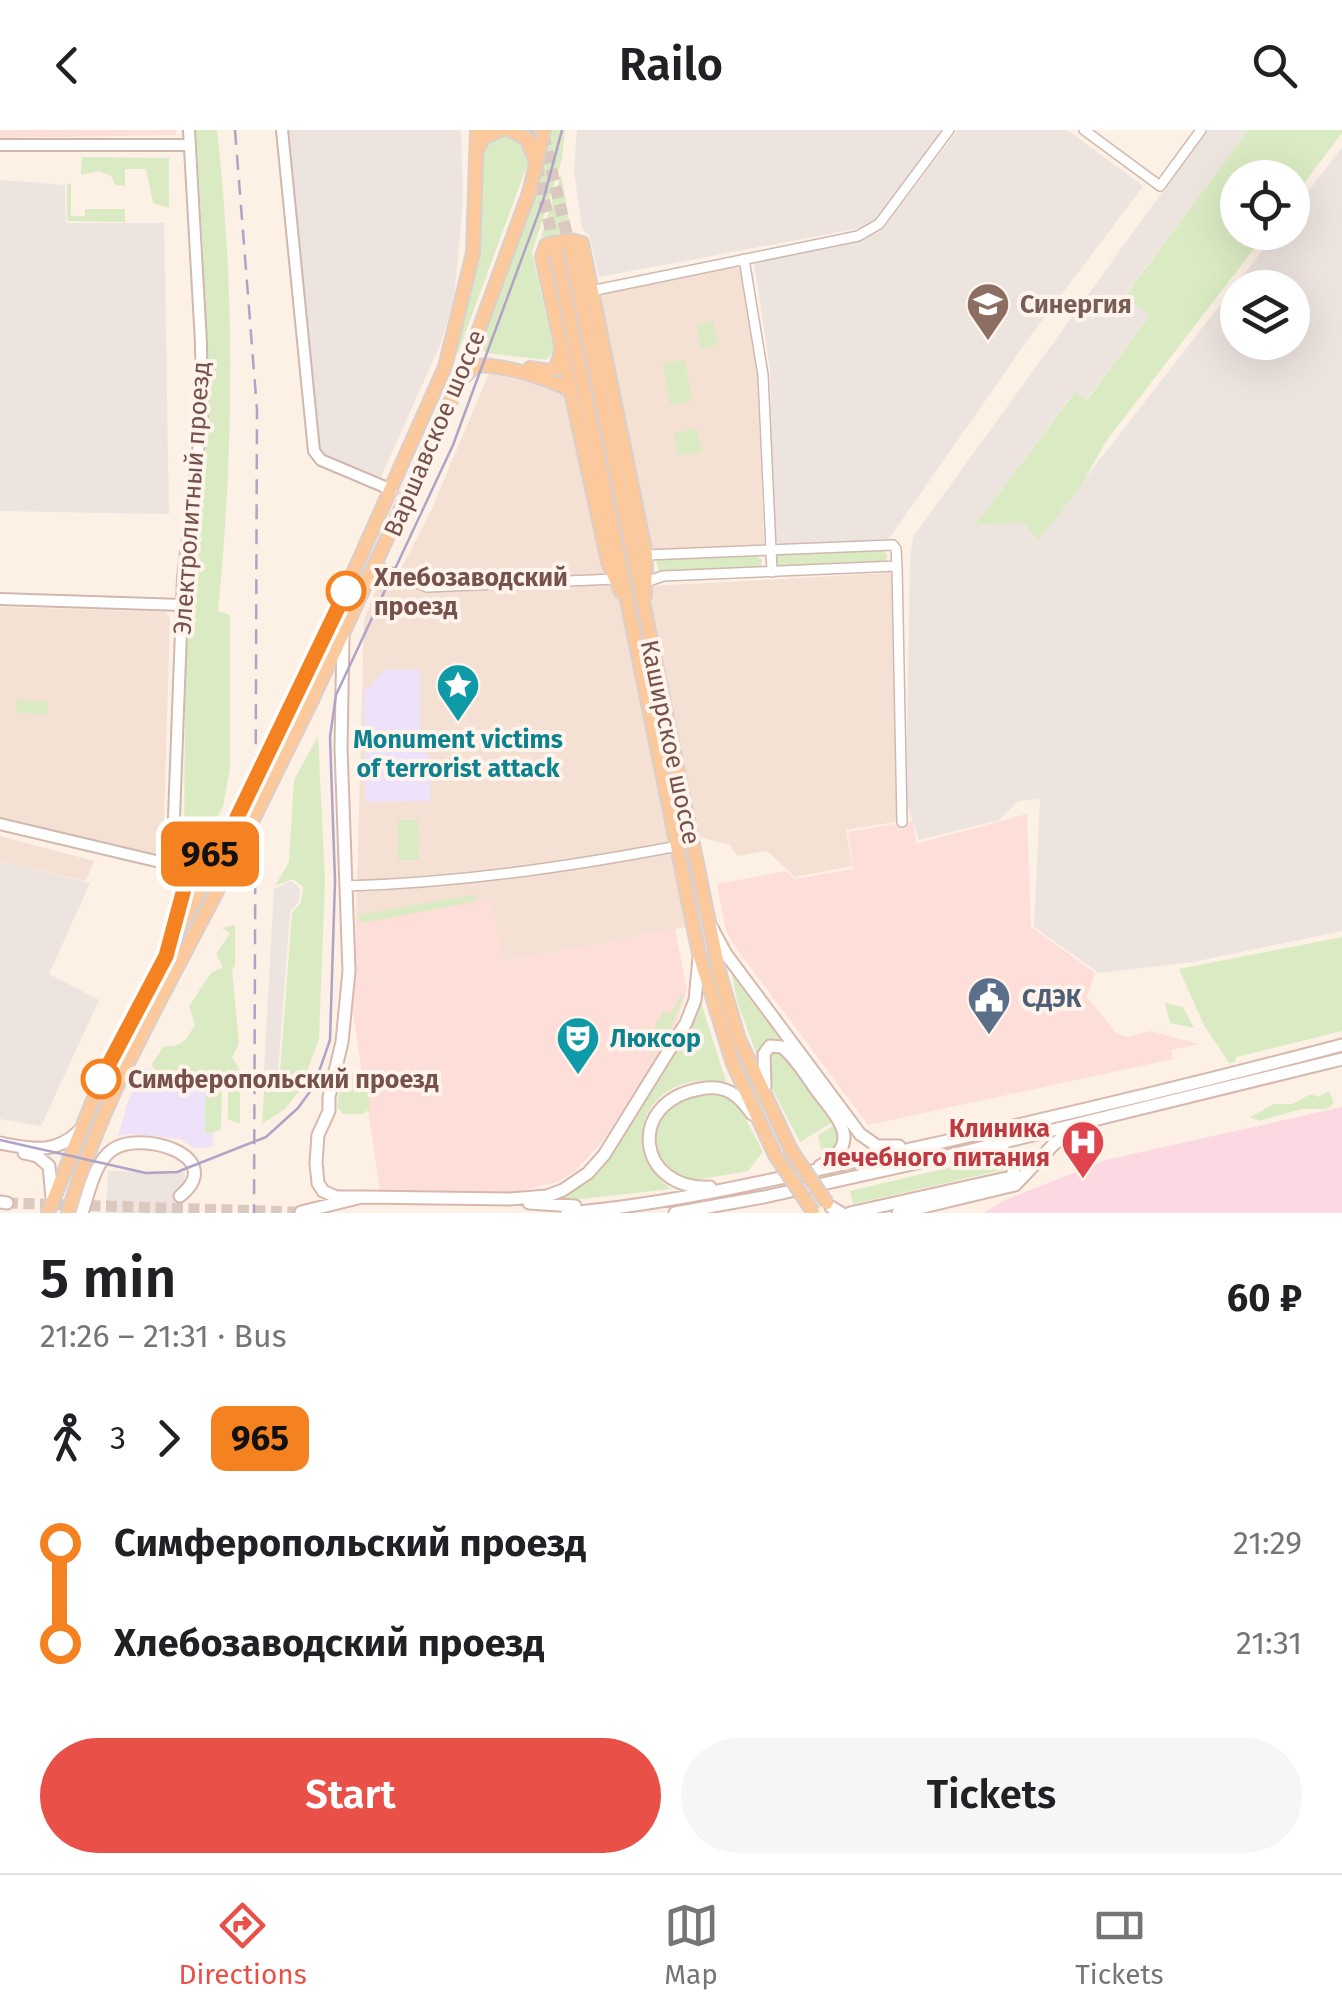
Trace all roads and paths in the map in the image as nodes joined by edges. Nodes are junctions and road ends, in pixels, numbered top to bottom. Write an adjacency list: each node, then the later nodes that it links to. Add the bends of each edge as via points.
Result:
1 (189, 130): 10 (street, Электролитный проезд)
2 (282, 130): 21 (street, via 311,442 321,460)
3 (478, 130): 12 (main road, Варшавское шоссе)
4 (501, 130): 12 (main road)
5 (510, 130): 13 (main road, via 527,139)
6 (544, 130): 13 (main road, Варшавское шоссе)
7 (949, 130): 15 (street, via 873,229)
8 (1084, 130): 9 (street, via 1160,186)
9 (1201, 130)
10 (189, 144): 11 (street); 31 (street, Электролитный проезд, via 202,418)
11 (0, 145)
12 (478, 148): 21 (main road, Варшавское шоссе, via 464,298 446,367)
13 (536, 163): 17 (main road, Варшавское шоссе)
14 (563, 250): 32 (main road, Каширское шоссе)
15 (744, 259): 16 (street); 23 (street, via 762,375)
16 (592, 291): 18 (main road, via 582,243 542,249); 24 (main road)
17 (477, 336): 18 (main road, via 483,356 540,370 556,368); 19 (main road, Варшавское шоссе)
18 (561, 348): 20 (main road)
19 (460, 382): 20 (main road, via 476,366 489,366 560,383); 22 (main road, Варшавское шоссе)
20 (573, 398): 28 (main road)
21 (392, 490): 22 (street); 36 (main road, Варшавское шоссе, bridge)
22 (408, 496): 25 (main road, Варшавское шоссе)
23 (770, 550): 24 (street); 26 (street, via 888,544 896,549); 27 (street)
24 (646, 555): 29 (main road)
25 (376, 566): 28 (street, via 428,587); 33 (main road, Варшавское шоссе)
26 (897, 566): 27 (street); 34 (street)
27 (772, 572): 29 (street)
28 (616, 580): 32 (main road)
29 (646, 582): 32 (main road)
30 (0, 599): 31 (street)
31 (182, 604): 37 (street, Электролитный проезд)
32 (638, 617): 38 (main road, Каширское шоссе); 41 (main road, Каширское шоссе)
33 (343, 636): 40 (main road); 64 (main road, Варшавское шоссе, bridge, via 112,1099)
34 (902, 822)
35 (0, 824): 39 (street)
36 (230, 832): 37 (street, via 200,858); 43 (main road, Варшавское шоссе)
37 (173, 844): 39 (street, Электролитный проезд)
38 (678, 846): 40 (street, via 522,874); 42 (main road, Каширское шоссе)
39 (177, 866): 43 (street, Электролитный проезд, via 184,889)
40 (346, 886): 58 (main road, via 349,971 342,1042 316,1148 318,1183 328,1194)
41 (708, 920): 47 (main road, Каширское шоссе, via 739,1039); 50 (main road, via 726,954 860,1134 884,1147)
42 (699, 954): 48 (main road, Каширское шоссе); 59 (main road, via 696,1000 686,1023 588,1173 547,1196)
43 (166, 956): 49 (main road, Варшавское шоссе)
44 (1342, 1045): 50 (main road)
45 (1342, 1059): 46 (main road)
46 (1111, 1117): 52 (main road); 72 (main road, via 1064,1135 1015,1185)
47 (776, 1120): 53 (main road, via 762,1065 766,1048 776,1046 787,1051 844,1132 841,1150); 61 (main road, Каширское шоссе, bridge)
48 (760, 1126): 54 (main road, via 735,1094 713,1086 678,1094 650,1124 657,1166 678,1183); 70 (main road, Каширское шоссе, bridge)
49 (79, 1130): 51 (main road, via 52,1149); 56 (main road, Варшавское шоссе)
50 (952, 1140): 53 (main road)
51 (0, 1146): 56 (main road, via 46,1162)
52 (972, 1150): 57 (main road); 71 (main road, via 1009,1153 1015,1173)
53 (807, 1172): 54 (main road)
54 (749, 1185): 60 (main road)
55 (180, 1196): 65 (main road, via 193,1179 185,1154 126,1144 103,1160)
56 (52, 1197): 63 (main road, Варшавское шоссе)
57 (764, 1197): 68 (main road); 69 (main road)
58 (362, 1198): 59 (main road); 62 (main road)
59 (477, 1200): 60 (main road)
60 (614, 1209): 67 (main road)
61 (834, 1209)
62 (298, 1212): 66 (main road)
63 (48, 1213)
64 (68, 1213)
65 (82, 1213)
66 (337, 1213)
67 (566, 1213)
68 (676, 1213)
69 (722, 1213)
70 (814, 1213)
71 (850, 1213)
72 (898, 1213)

